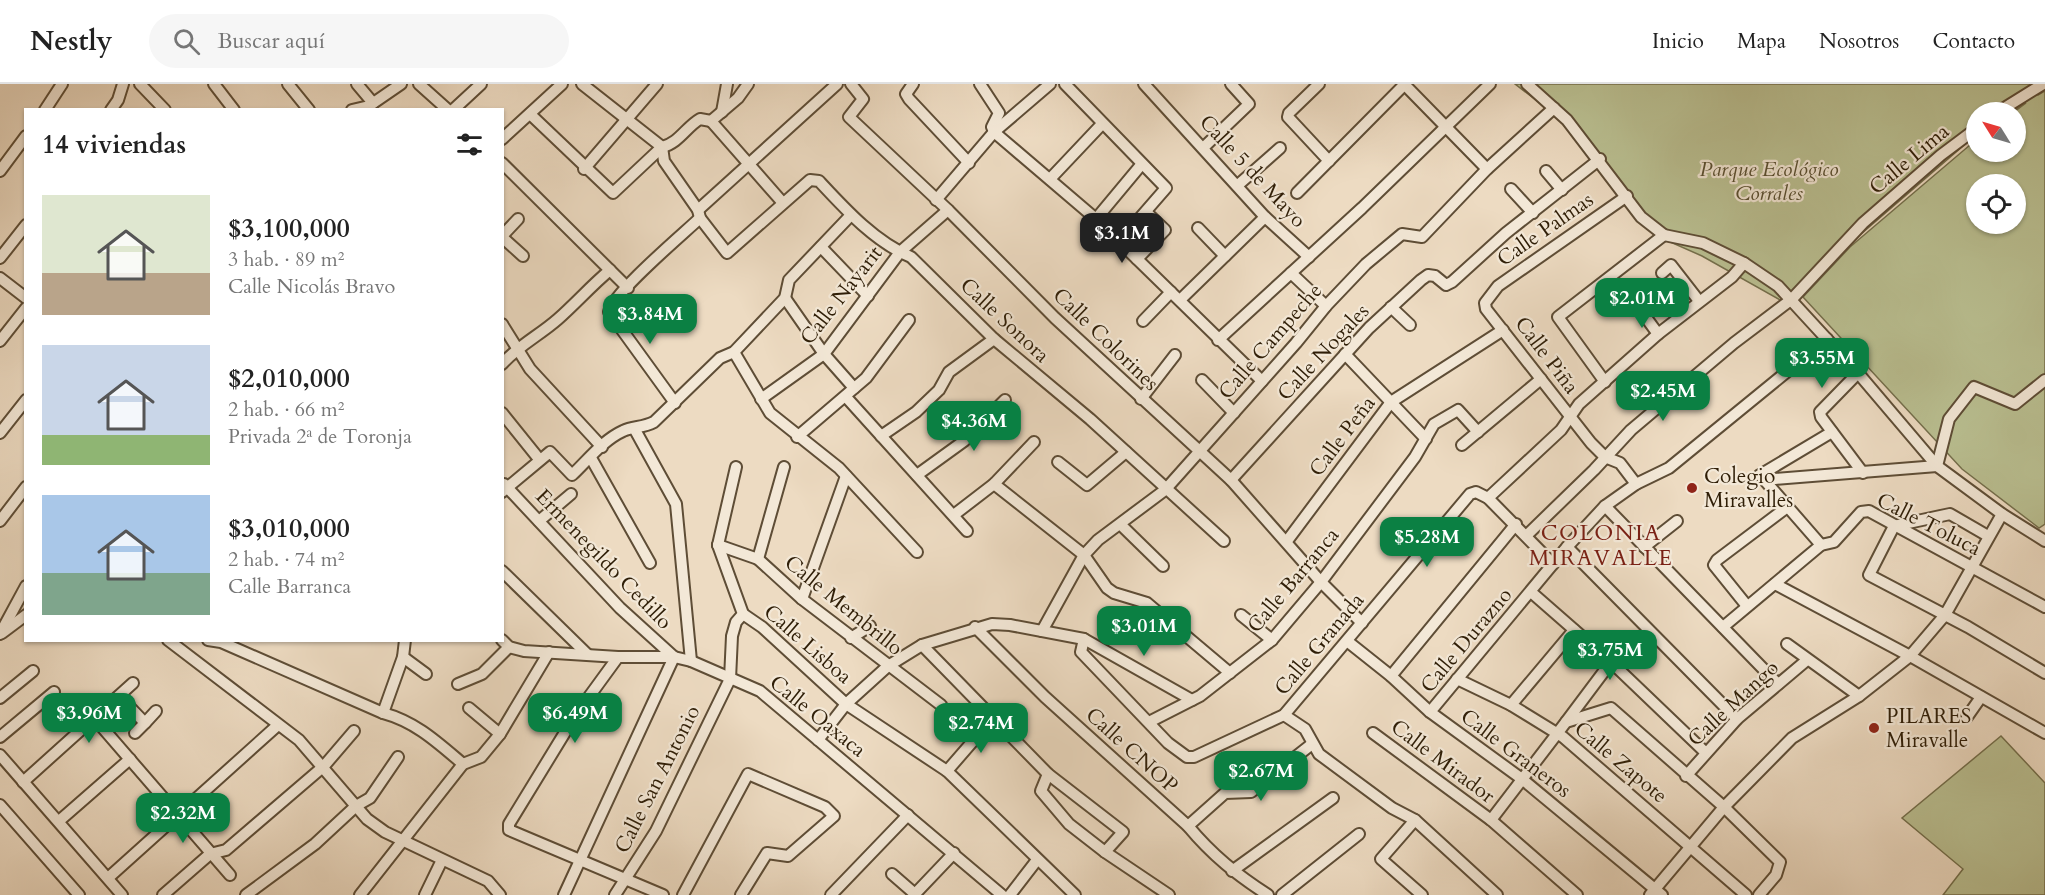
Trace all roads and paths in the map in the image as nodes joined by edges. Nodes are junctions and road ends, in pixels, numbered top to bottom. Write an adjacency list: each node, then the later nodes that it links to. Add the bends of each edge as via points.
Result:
1 (62, 84): 30 (street)
2 (123, 84): 31 (street)
3 (140, 84): 32 (street)
4 (214, 84): 33 (street)
5 (288, 84): 34 (street)
6 (357, 84): 29 (street)
7 (401, 84): 29 (street)
8 (419, 84): 36 (street)
9 (481, 84): 37 (street)
10 (562, 84): 40 (street)
11 (582, 84): 41 (street)
12 (657, 84): 41 (street)
13 (727, 84): 39 (street)
14 (748, 84): 39 (street)
15 (837, 84): 55 (street)
16 (851, 84): 68 (street, Calle Colorines, via 863,99 849,117)
17 (913, 84): 54 (street, via 906,94 909,99)
18 (980, 84): 45 (street, via 999,113 992,127)
19 (1050, 84): 45 (street)
20 (1065, 84): 43 (street)
21 (1144, 84): 50 (street, Calle 5 de Mayo)
22 (1231, 84): 50 (street, via 1250,104)
23 (1405, 84): 44 (street); 53 (street)
24 (1490, 84): 44 (street)
25 (1527, 84): 38 (street)
26 (2043, 84): 28 (street)
27 (1317, 85): 53 (street, via 1289,113 1291,122)
28 (2014, 102)
29 (373, 103): 35 (street)
30 (46, 108)
31 (112, 108)
32 (163, 108)
33 (232, 108)
34 (307, 108)
35 (358, 108)
36 (446, 108)
37 (455, 108)
38 (1554, 108): 52 (street); 59 (street, Calle Campeche)
39 (722, 112): 42 (street)
40 (530, 114): 46 (street); 58 (street)
41 (626, 117): 49 (street); 58 (street)
42 (711, 121): 49 (street, via 700,119 671,145); 55 (street)
43 (1102, 124): 57 (street); 62 (street)
44 (1447, 127): 59 (street); 89 (street)
45 (994, 132): 54 (street); 62 (street)
46 (504, 137)
47 (1966, 137): 104 (street, Calle Lima, via 1863,223)
48 (24, 139): 60 (street)
49 (662, 147): 58 (street, via 617,192 609,192); 73 (street, via 664,161)
50 (1204, 147): 63 (street, Calle 5 de Mayo)
51 (1280, 148): 63 (street)
52 (1600, 159): 65 (street); 67 (street)
53 (1329, 161): 66 (street)
54 (969, 163): 68 (street)
55 (750, 164): 69 (street); 73 (street)
56 (504, 165): 92 (street)
57 (1141, 165): 71 (street, via 1166,188); 77 (street)
58 (584, 169)
59 (1487, 170): 106 (street, Calle Campeche, via 1422,237 1402,234)
60 (0, 171)
61 (1546, 171): 65 (street)
62 (1050, 179): 77 (street)
63 (1238, 185): 75 (street, Calle 5 de Mayo)
64 (1511, 189): 72 (street)
65 (1562, 190): 72 (street)
66 (1297, 193)
67 (1627, 196): 81 (street, via 1641,217); 99 (street, Calle Palmas)
68 (936, 200): 70 (street, Calle Colorines)
69 (783, 203): 73 (street, via 727,253); 74 (street, Calle Sonora, via 810,180 819,181)
70 (948, 210): 85 (street, Calle Nayarit); 133 (street, Calle Colorines)
71 (1147, 213): 83 (street); 90 (street, via 1165,230)
72 (1533, 213): 107 (street, Calle Nogales, via 1452,282 1446,285 1428,275)
73 (699, 214): 96 (street)
74 (851, 215): 84 (street); 85 (street, Calle Sonora)
75 (1265, 217): 87 (street); 89 (street, Calle 5 de Mayo)
76 (518, 219): 80 (street)
77 (1096, 219): 83 (street)
78 (24, 228): 88 (street)
79 (1198, 228): 87 (street)
80 (504, 235)
81 (1664, 235): 91 (street, via 1703,243); 130 (street, via 1558,317)
82 (504, 239): 86 (street)
83 (1119, 242): 90 (street)
84 (821, 247): 98 (street); 102 (street, via 789,280)
85 (900, 252): 98 (street, Calle Nayarit); 115 (street, Calle Sonora, via 910,257)
86 (523, 256)
87 (1225, 256): 103 (street)
88 (0, 258)
89 (1309, 258): 93 (street)
90 (1137, 259): 97 (street)
91 (1744, 263): 104 (street); 105 (street)
92 (610, 270): 96 (street); 119 (street, via 557,320)
93 (1291, 273): 106 (street); 117 (street)
94 (1662, 273): 105 (street, via 1671,265)
95 (0, 279): 100 (street)
96 (628, 288): 137 (street, via 609,312)
97 (1171, 292): 103 (street); 110 (street)
98 (868, 296): 121 (street, Calle Nayarit)
99 (1488, 296): 113 (street, Calle Piña, via 1486,309)
100 (24, 297)
101 (1631, 297): 114 (street)
102 (785, 298): 120 (street); 121 (street)
103 (1180, 300): 117 (street)
104 (1792, 300): 116 (street); 153 (street, Calle Lima, via 1734,343 1631,430)
105 (1699, 301): 114 (street)
106 (1326, 306): 129 (street, Calle Campeche)
107 (1391, 307): 111 (street); 122 (street, Calle Nogales)
108 (24, 311): 118 (street)
109 (909, 320): 131 (street, via 866,378)
110 (1143, 321)
111 (1410, 325)
112 (504, 328): 119 (street)
113 (1503, 330): 126 (street, Calle Piña); 135 (street, Calle Peña)
114 (1658, 334): 130 (street)
115 (994, 339): 146 (street, via 949,372 939,390 916,412); 151 (street, Calle Sonora)
116 (1827, 339): 125 (street); 166 (street, Calle Durazno, via 1669,468)
117 (1218, 340): 129 (street)
118 (0, 341)
119 (516, 349): 124 (street); 150 (street)
120 (734, 352): 132 (street); 137 (street, via 720,358)
121 (824, 354): 131 (street); 132 (street, Calle Nayarit)
122 (1345, 354): 135 (street); 164 (street, Calle Nogales)
123 (1175, 355): 133 (street)
124 (504, 362)
125 (1858, 373): 143 (street, via 1823,408 1821,417); 157 (street)
126 (1541, 379): 140 (street, Calle Piña); 142 (street)
127 (1202, 380): 138 (street)
128 (2045, 380): 157 (street, via 2015,404 1974,387 1949,419)
129 (1262, 381): 138 (street, Calle Campeche)
130 (1605, 382): 140 (street, via 1579,404)
131 (850, 392): 145 (street); 146 (street)
132 (761, 399): 145 (street, via 770,413)
133 (1141, 399): 152 (street, Calle Colorines)
134 (1005, 400): 161 (street, via 964,441)
135 (1391, 402): 147 (street); 187 (street, Calle Peña)
136 (24, 403): 144 (street)
137 (675, 403): 141 (street, via 654,422)
138 (1234, 413): 152 (street, Calle Campeche)
139 (504, 415): 155 (street)
140 (1570, 419): 153 (street, Calle Piña); 171 (street)
141 (634, 428): 150 (street, via 623,431); 234 (street, via 676,504)
142 (1478, 432): 147 (street, Calle Barranca, via 1458,410 1434,424); 149 (street)
143 (1832, 432): 160 (street); 162 (street)
144 (0, 433)
145 (797, 436): 163 (street)
146 (881, 436): 161 (street)
147 (1426, 439): 200 (street, Calle Barranca)
148 (1034, 442): 165 (street)
149 (1462, 445)
150 (602, 447): 154 (street)
151 (1126, 452): 156 (street, via 1087,485); 169 (street, Calle Sonora)
152 (1199, 452): 164 (street, Calle Colorines); 169 (street, Calle Campeche)
153 (1605, 457): 166 (street, Calle Piña, via 1620,463); 183 (street, Calle Lima)
154 (591, 458): 155 (street, via 572,475 550,452); 195 (street)
155 (539, 459): 167 (street)
156 (1058, 462)
157 (1937, 466): 160 (street); 175 (street)
158 (736, 467): 188 (street)
159 (784, 467): 194 (street)
160 (1863, 473): 162 (street, via 1775,479)
161 (917, 475): 174 (street)
162 (1760, 475): 173 (street)
163 (846, 476): 192 (street); 204 (street)
164 (1231, 480): 187 (street, Calle Colorines)
165 (994, 484): 174 (street); 193 (street)
166 (1636, 484): 172 (street, Calle Durazno)
167 (504, 487): 177 (street, Ermenegildo Cedillo)
168 (24, 490): 176 (street)
169 (1165, 490): 180 (street, Calle Campeche); 185 (street, Calle Sonora)
170 (571, 494): 177 (street)
171 (1488, 498): 179 (street); 211 (street, Calle Granada, via 1476,492 1470,494)
172 (1605, 506): 190 (street, Calle Durazno); 191 (street)
173 (1786, 508): 189 (street); 205 (street, via 1714,565)
174 (955, 514): 182 (street)
175 (2002, 514): 184 (street); 186 (street)
176 (0, 520)
177 (539, 521): 233 (street, Ermenegildo Cedillo, via 620,608)
178 (1677, 521): 191 (street)
179 (1516, 524): 183 (street); 242 (street)
180 (1121, 525): 193 (street, Calle Campeche); 197 (street)
181 (1894, 526): 184 (street, via 1950,514); 189 (street, Calle Toluca, via 1869,511 1861,512 1834,542); 198 (street, Calle Toluca); 209 (street, via 1869,575)
182 (967, 531)
183 (1527, 535): 196 (street)
184 (1988, 536): 198 (street)
185 (1224, 541)
186 (2045, 541)
187 (1287, 542): 200 (street, Calle Colorines)
188 (718, 545): 194 (street, Calle Membrillo); 207 (street, Calle Lisboa)
189 (1821, 545): 201 (street, Calle Toluca)
190 (1567, 547): 196 (street, Calle Durazno); 265 (street)
191 (1644, 547): 214 (street)
192 (916, 552)
193 (1084, 555): 216 (street, Calle Campeche); 239 (street, via 1107,588 1147,603)
194 (758, 559): 204 (street, Calle Membrillo)
195 (650, 563)
196 (1554, 564): 203 (street, Calle Durazno)
197 (1163, 566)
198 (1971, 567): 206 (street, Calle Toluca); 209 (street)
199 (504, 573): 229 (street)
200 (1321, 582): 211 (street, Calle Colorines); 220 (street, Calle Barranca)
201 (1775, 584): 205 (street, Calle Toluca); 230 (street)
202 (24, 590): 217 (street)
203 (1531, 592): 215 (street); 244 (street, Calle Durazno)
204 (802, 599): 218 (street, Calle Membrillo)
205 (1747, 606): 214 (street, Calle Toluca)
206 (2045, 608)
207 (743, 614): 243 (street, Calle Lisboa, via 732,636); 254 (street, Calle Lisboa)
208 (1242, 615): 220 (street)
209 (1945, 615): 230 (street); 240 (street)
210 (24, 616): 217 (street)
211 (1362, 623): 221 (street, Calle Granada)
212 (870, 626): 218 (street)
213 (975, 627): 216 (street, via 1010,625); 227 (street); 299 (street, Calle CNOP, via 1045,697)
214 (1723, 627): 247 (street)
215 (1574, 630): 236 (street); 256 (street)
216 (1042, 632): 219 (street)
217 (0, 634)
218 (851, 638): 237 (street, Calle Membrillo)
219 (1084, 639): 253 (street); 266 (street, via 1081,652)
220 (1272, 640): 239 (street, Calle Barranca)
221 (1347, 641): 242 (street, Calle Graneros); 261 (street, Calle Granada)
222 (171, 642): 269 (street)
223 (224, 642): 260 (street)
224 (405, 642): 231 (street)
225 (506, 644): 228 (street, Calle Oaxaca); 246 (street, via 482,674)
226 (1787, 644): 235 (street)
227 (922, 645): 237 (street); 263 (street)
228 (549, 652): 229 (street, Calle Oaxaca); 275 (street)
229 (587, 654): 232 (street, Calle Oaxaca)
230 (1910, 656): 249 (street); 251 (street)
231 (403, 657): 241 (street); 260 (street)
232 (618, 657): 233 (street, Calle Oaxaca); 308 (street, via 575,716 509,824 513,833)
233 (674, 657): 234 (street, Calle Oaxaca); 308 (street)
234 (691, 660): 243 (street, Calle Oaxaca)
235 (1807, 660): 247 (street, Calle Mango); 249 (street)
236 (1611, 662): 268 (street, Calle Mirador); 279 (street)
237 (888, 666): 254 (street); 255 (street, Calle Membrillo)
238 (33, 671): 252 (street)
239 (1230, 673): 253 (street, Calle Barranca)
240 (2045, 673)
241 (426, 674)
242 (1391, 676): 259 (street, Calle Graneros)
243 (730, 679): 277 (street, Calle Oaxaca, via 760,692); 313 (street, Calle San Antonio, via 656,831)
244 (1457, 679): 256 (street, Calle Zapote); 259 (street, Calle Durazno)
245 (134, 683): 250 (street)
246 (458, 684)
247 (1778, 684): 265 (street, Calle Mango)
248 (54, 693): 276 (street)
249 (1859, 696): 293 (street, via 1792,738)
250 (120, 697): 264 (street); 267 (street)
251 (1981, 697): 262 (street); 274 (street)
252 (0, 698)
253 (1192, 700): 266 (street, Calle Barranca)
254 (846, 704): 277 (street); 285 (street, Calle Lisboa)
255 (941, 705)
256 (1511, 705): 273 (street, Calle Zapote)
257 (469, 708): 275 (street)
258 (156, 711): 267 (street)
259 (1430, 712): 288 (street, Calle Graneros)
260 (383, 713): 283 (street, via 420,728)
261 (1284, 716): 266 (street, Calle Granada, via 1194,757 1178,752); 278 (street, via 1305,729)
262 (1967, 717)
263 (993, 718): 285 (street); 286 (street)
264 (95, 719): 282 (street); 289 (street)
265 (1737, 719): 279 (street, Calle Mango)
266 (1149, 722)
267 (146, 723): 271 (street)
268 (1566, 723): 273 (street, Calle Mirador); 287 (street, via 1611,708)
269 (278, 725): 284 (street); 294 (street)
270 (354, 731): 284 (street)
271 (135, 733)
272 (1373, 733): 297 (street, Calle Mirador)
273 (1557, 733): 288 (street, Calle Mirador); 302 (street, Calle Zapote)
274 (2045, 733)
275 (500, 734): 283 (street, via 481,758)
276 (0, 737)
277 (818, 740): 295 (street, Calle Oaxaca)
278 (1312, 744): 296 (street, via 1319,754 1392,808); 299 (street, via 1251,792 1225,793)
279 (1705, 752): 287 (street, Calle Mango)
280 (0, 755): 289 (street)
281 (398, 757): 292 (street, via 370,798)
282 (130, 759): 294 (street); 298 (street)
283 (463, 764): 301 (street)
284 (324, 766): 292 (street); 305 (street, via 226,850)
285 (947, 771): 307 (street, Calle Lisboa)
286 (1048, 774): 303 (street, via 1041,791 1069,824); 303 (street, via 1123,832)
287 (1686, 776): 293 (street)
288 (1522, 779): 297 (street, Calle Mirador); 314 (street, Calle Graneros)
289 (23, 782): 298 (street)
290 (1333, 798): 309 (street)
291 (0, 805): 315 (street)
292 (356, 806): 301 (street, via 385,832); 318 (street, via 315,844)
293 (1724, 807): 302 (street); 339 (street, via 1780,862 1776,875)
294 (178, 815): 305 (street); 312 (street)
295 (908, 815): 304 (street, Calle Oaxaca); 327 (street)
296 (1415, 820): 335 (street, via 1381,859); 336 (street)
297 (1491, 820): 337 (street, Calle Mirador)
298 (58, 821): 312 (street)
299 (1188, 826): 309 (street, Calle CNOP)
300 (1359, 834): 334 (street)
301 (405, 841): 306 (street); 319 (street)
302 (1691, 847): 314 (street); 338 (street, Calle Zapote)
303 (1106, 852): 332 (street)
304 (954, 853): 328 (street); 329 (street, Calle Oaxaca)
305 (210, 854): 311 (street); 317 (street)
306 (442, 860): 320 (street); 321 (street, via 488,881)
307 (1037, 860): 330 (street); 331 (street, Calle Lisboa)
308 (580, 861): 313 (street); 322 (street)
309 (1232, 871): 333 (street, Calle CNOP)
310 (892, 874): 328 (street)
311 (230, 875)
312 (108, 878): 316 (street)
313 (625, 880): 323 (street, Calle San Antonio); 324 (street)
314 (1656, 893)
315 (79, 895)
316 (122, 895)
317 (163, 895)
318 (246, 895)
319 (360, 895)
320 (425, 895)
321 (500, 895)
322 (564, 895)
323 (615, 895)
324 (663, 895)
325 (683, 895): 326 (street, via 748,774 825,807 834,816 788,856 767,853)
326 (741, 895)
327 (831, 895)
328 (915, 895)
329 (1002, 895)
330 (1010, 895)
331 (1075, 895)
332 (1169, 895)
333 (1268, 895)
334 (1282, 895)
335 (1422, 895)
336 (1497, 895)
337 (1577, 895)
338 (1746, 895)
339 (1759, 895)

